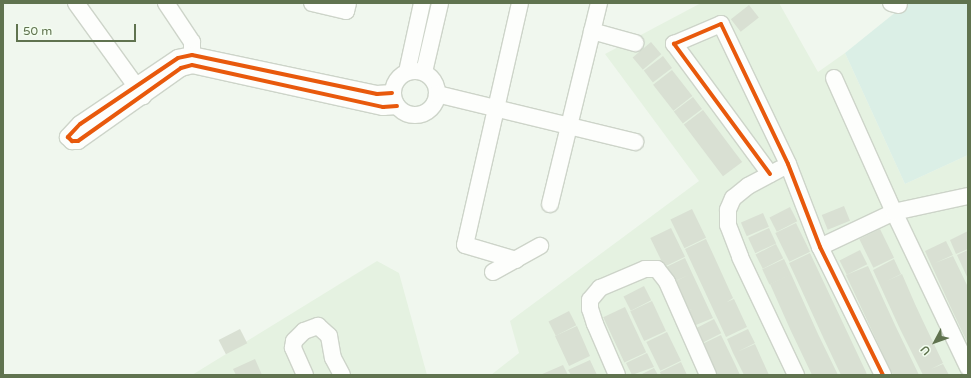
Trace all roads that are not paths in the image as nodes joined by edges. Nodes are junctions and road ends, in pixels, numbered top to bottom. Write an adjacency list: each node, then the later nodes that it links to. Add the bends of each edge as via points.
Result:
1 (76, 3): 11 (street, via 140,91)
2 (166, 3): 11 (street, via 192,42)
3 (312, 3): 4 (street, via 346,11)
4 (348, 3)
5 (422, 3): 12 (street)
6 (440, 3): 13 (street)
7 (520, 3): 17 (street)
8 (599, 3): 9 (street)
9 (592, 31): 10 (street); 18 (street)
10 (635, 43)
11 (192, 60): 16 (street, via 383,107)
12 (407, 72): 13 (street); 16 (street, via 394,84)
13 (424, 72): 15 (street, via 431,78)
14 (834, 78): 24 (street)
15 (437, 94): 16 (street, via 435,103 421,114 412,115); 17 (street)
16 (395, 99)
17 (496, 109): 18 (street); 27 (street, via 465,245)
18 (569, 126): 19 (street); 23 (street)
19 (635, 142)
20 (788, 164): 21 (street); 21 (street, via 721,24 674,44); 26 (street)
21 (770, 174): 34 (street, via 732,198 728,210 728,225 740,258)
22 (968, 196): 24 (street)
23 (550, 204)
24 (894, 212): 26 (street); 29 (street)
25 (540, 246): 27 (street)
26 (820, 247): 35 (street)
27 (516, 260): 28 (street)
28 (493, 272)
29 (968, 367)
30 (305, 375): 31 (street, via 292,348 294,341 304,331 318,326 329,336 333,358)
31 (342, 375)
32 (617, 375): 33 (street, via 595,324 590,300 600,288 645,269 657,269 667,282)
33 (708, 375)
34 (796, 375)
35 (883, 375)

